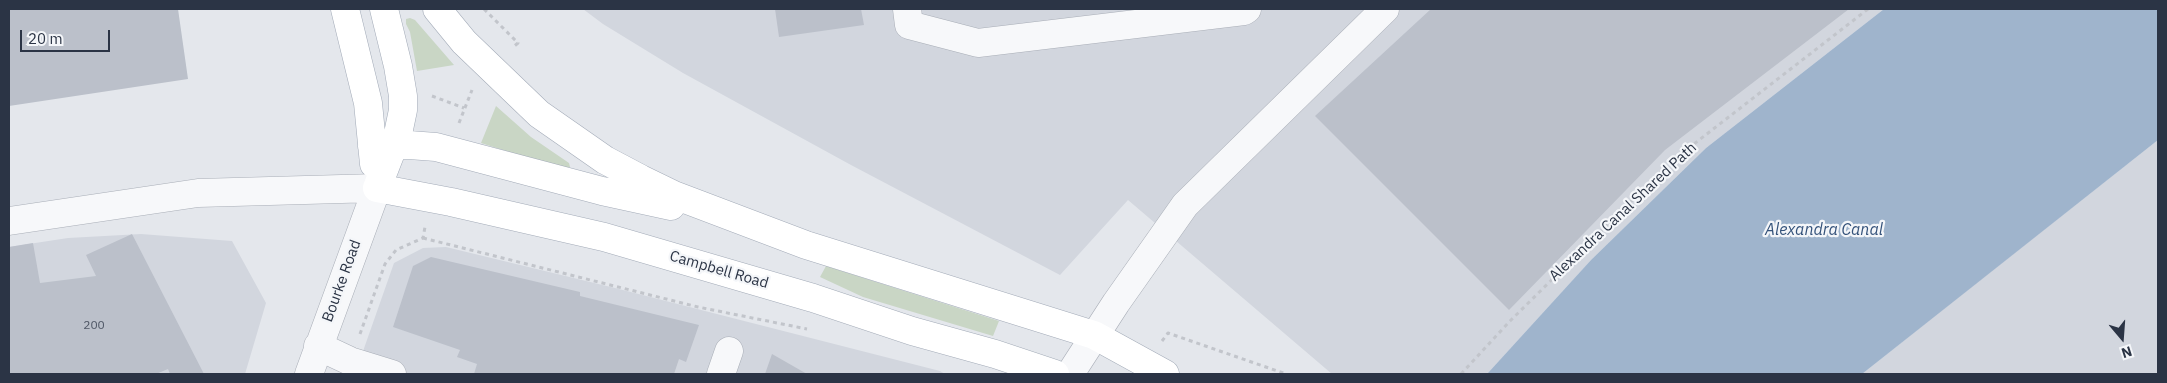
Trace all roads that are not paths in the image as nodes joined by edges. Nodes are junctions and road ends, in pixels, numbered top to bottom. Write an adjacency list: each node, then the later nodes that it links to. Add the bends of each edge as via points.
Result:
1 (345, 9): 7 (main road, Bourke Road, via 368,103)
2 (384, 9): 7 (main road, Bourke Road, via 403,96 401,122)
3 (437, 9): 10 (main road, via 464,42 560,131 641,179)
4 (907, 9): 5 (street, via 909,25 978,43)
5 (1247, 9)
6 (1385, 9): 11 (street, via 1185,205)
7 (383, 146): 8 (main road, Bourke Road); 10 (main road, via 423,145 450,150 602,191)
8 (377, 188): 9 (street, via 198,193); 12 (street, Bourke Road); 15 (main road, Campbell Road, via 604,237)
9 (9, 220)
10 (744, 222): 11 (main road, via 806,245)
11 (1094, 335): 16 (street); 17 (main road)
12 (318, 346): 13 (street, Bourke Road); 14 (street, via 350,361)
13 (309, 374)
14 (392, 374)
15 (1055, 374)
16 (1070, 374)
17 (1165, 374)

